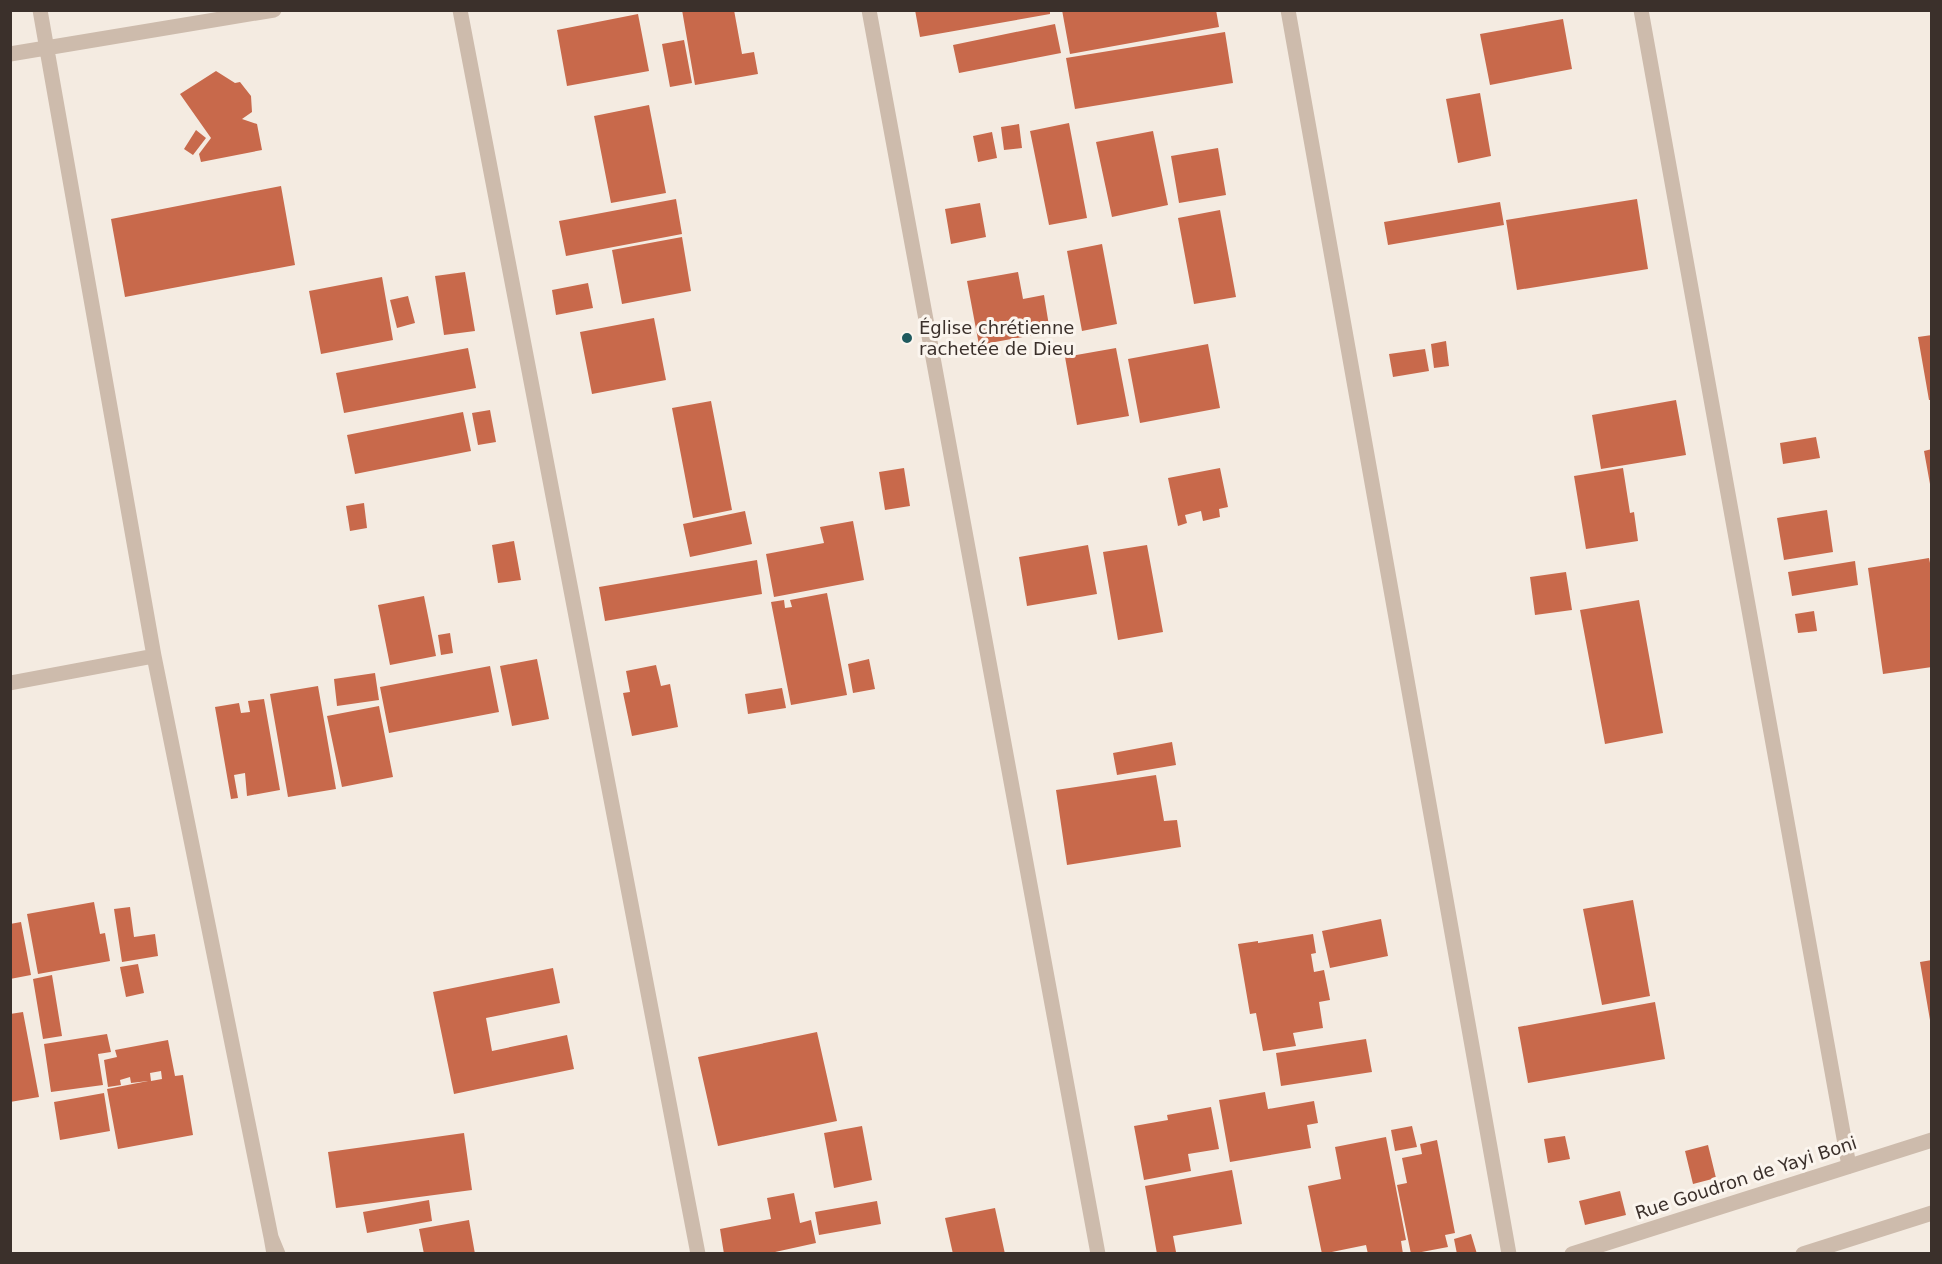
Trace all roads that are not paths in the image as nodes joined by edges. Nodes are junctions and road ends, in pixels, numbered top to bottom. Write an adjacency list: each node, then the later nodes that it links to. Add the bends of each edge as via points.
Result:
1 (40, 10): 7 (street)
2 (274, 10): 7 (street)
3 (460, 10): 15 (street)
4 (869, 10): 16 (street)
5 (1288, 10): 17 (street)
6 (1641, 10): 12 (street)
7 (46, 47): 8 (street); 9 (street)
8 (10, 54)
9 (153, 656): 10 (street); 14 (street)
10 (10, 683)
11 (1932, 1140): 12 (street, Rue Goudron de Yayi Boni)
12 (1849, 1166): 18 (street, Rue Goudron de Yayi Boni)
13 (1932, 1213): 19 (street)
14 (276, 1254)
15 (698, 1254)
16 (1098, 1254)
17 (1509, 1254)
18 (1572, 1254)
19 (1803, 1254)

